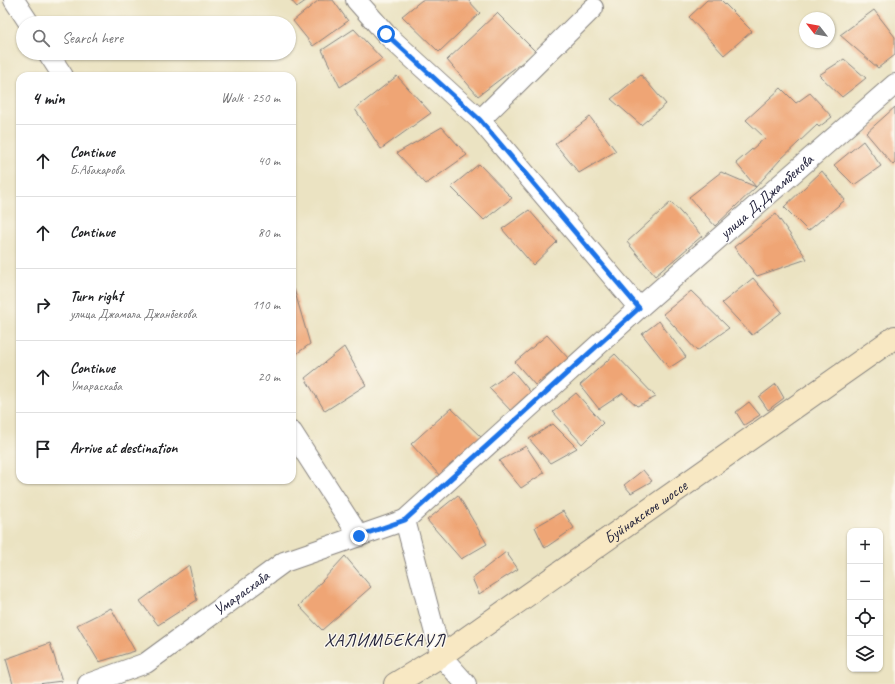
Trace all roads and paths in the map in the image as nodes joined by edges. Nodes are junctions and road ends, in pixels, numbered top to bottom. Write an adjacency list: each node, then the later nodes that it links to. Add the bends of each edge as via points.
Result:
1 (14, 0): 4 (street)
2 (356, 0): 8 (street, via 386,34)
3 (593, 8): 8 (street)
4 (24, 16)
5 (53, 60): 6 (street)
6 (60, 72)
7 (895, 84): 9 (street, улица Д.Джамбекова)
8 (480, 120): 9 (street)
9 (639, 308): 12 (street, улица Д.Джамбекова)
10 (895, 337): 14 (main road, Буйнакское шоссе)
11 (296, 438): 13 (street)
12 (405, 520): 13 (street, Умарасхаба); 14 (street)
13 (359, 536): 15 (street, Умарасхаба, via 284,562 146,663)
14 (441, 656): 16 (main road, Буйнакское шоссе); 17 (street)
15 (88, 684)
16 (395, 684)
17 (466, 684)

